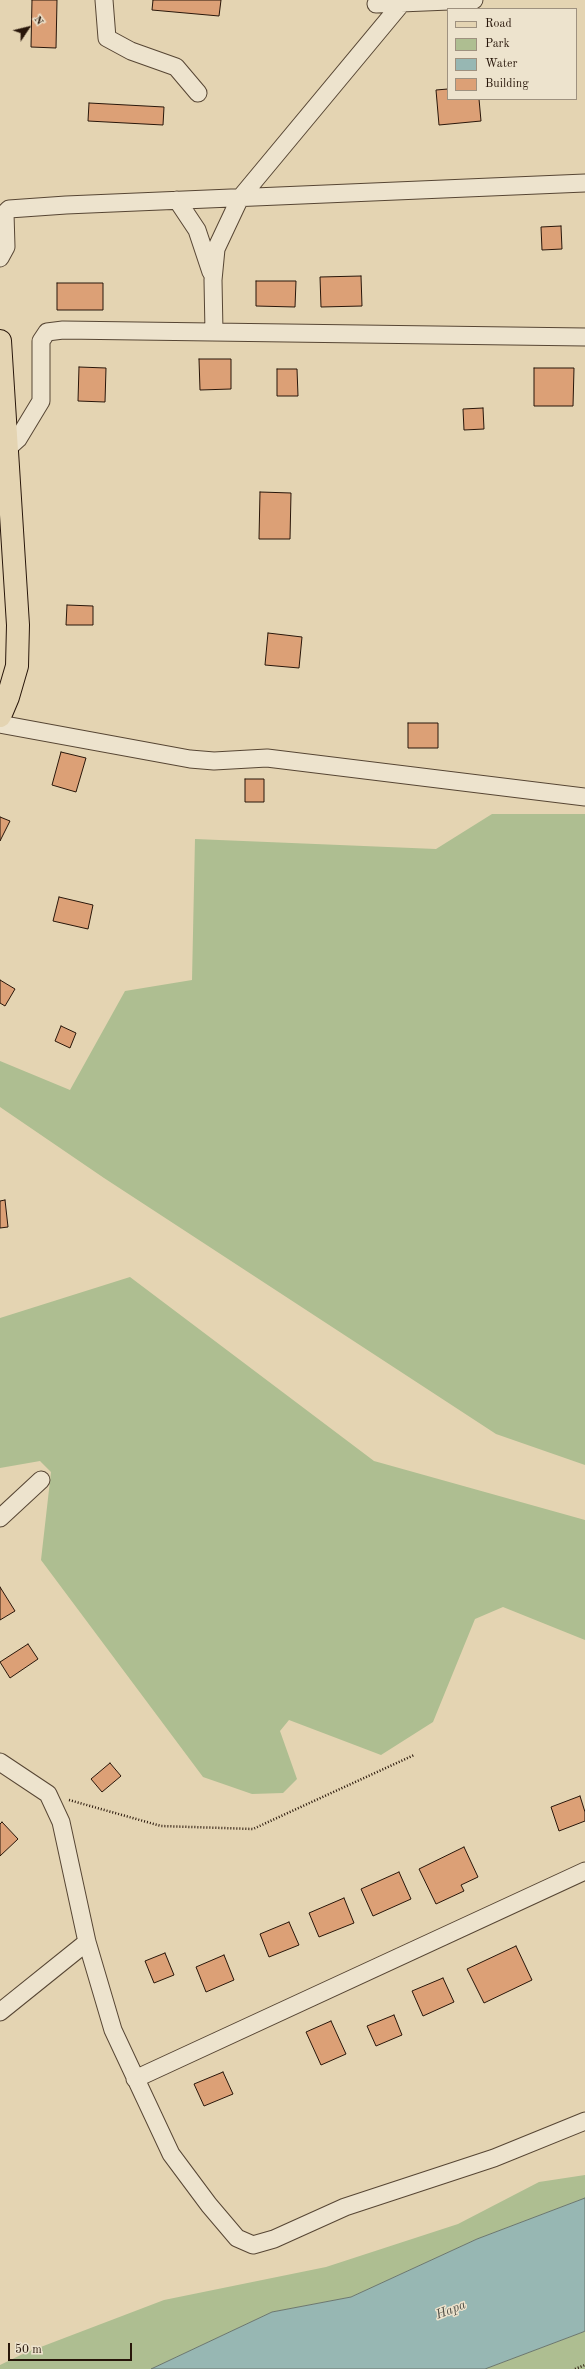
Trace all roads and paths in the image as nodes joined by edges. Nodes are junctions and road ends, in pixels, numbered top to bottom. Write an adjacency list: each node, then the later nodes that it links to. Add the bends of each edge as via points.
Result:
1 (104, 0): 5 (street, via 107,38 176,68)
2 (474, 0): 3 (street)
3 (402, 3): 4 (street); 7 (street)
4 (376, 4)
5 (198, 93)
6 (585, 182): 7 (street)
7 (240, 198): 8 (street); 10 (street, via 216,249)
8 (177, 200): 9 (street, via 9,209 5,213 6,247); 10 (street, via 198,230)
9 (0, 258)
10 (213, 280): 11 (street)
11 (214, 332): 12 (street); 14 (street, via 47,332 41,341 41,401 18,439)
12 (585, 337)
13 (0, 342): 14 (main road)
14 (8, 448): 15 (main road, via 18,625 17,666)
15 (0, 716)
16 (0, 724): 17 (street, via 190,759 214,761 267,758)
17 (585, 797)
18 (41, 1480): 19 (street)
19 (0, 1518)
20 (414, 1755): 22 (path, via 253,1829 161,1826)
21 (1, 1764): 22 (street)
22 (48, 1794): 24 (street, via 61,1822)
23 (585, 1870): 26 (street)
24 (87, 1942): 25 (street); 26 (street, via 114,2030)
25 (0, 2012)
26 (135, 2079): 27 (street, via 171,2154 237,2238 253,2245 274,2239 345,2207 494,2158)
27 (585, 2121)
28 (585, 2364): 29 (path)
29 (575, 2369)

